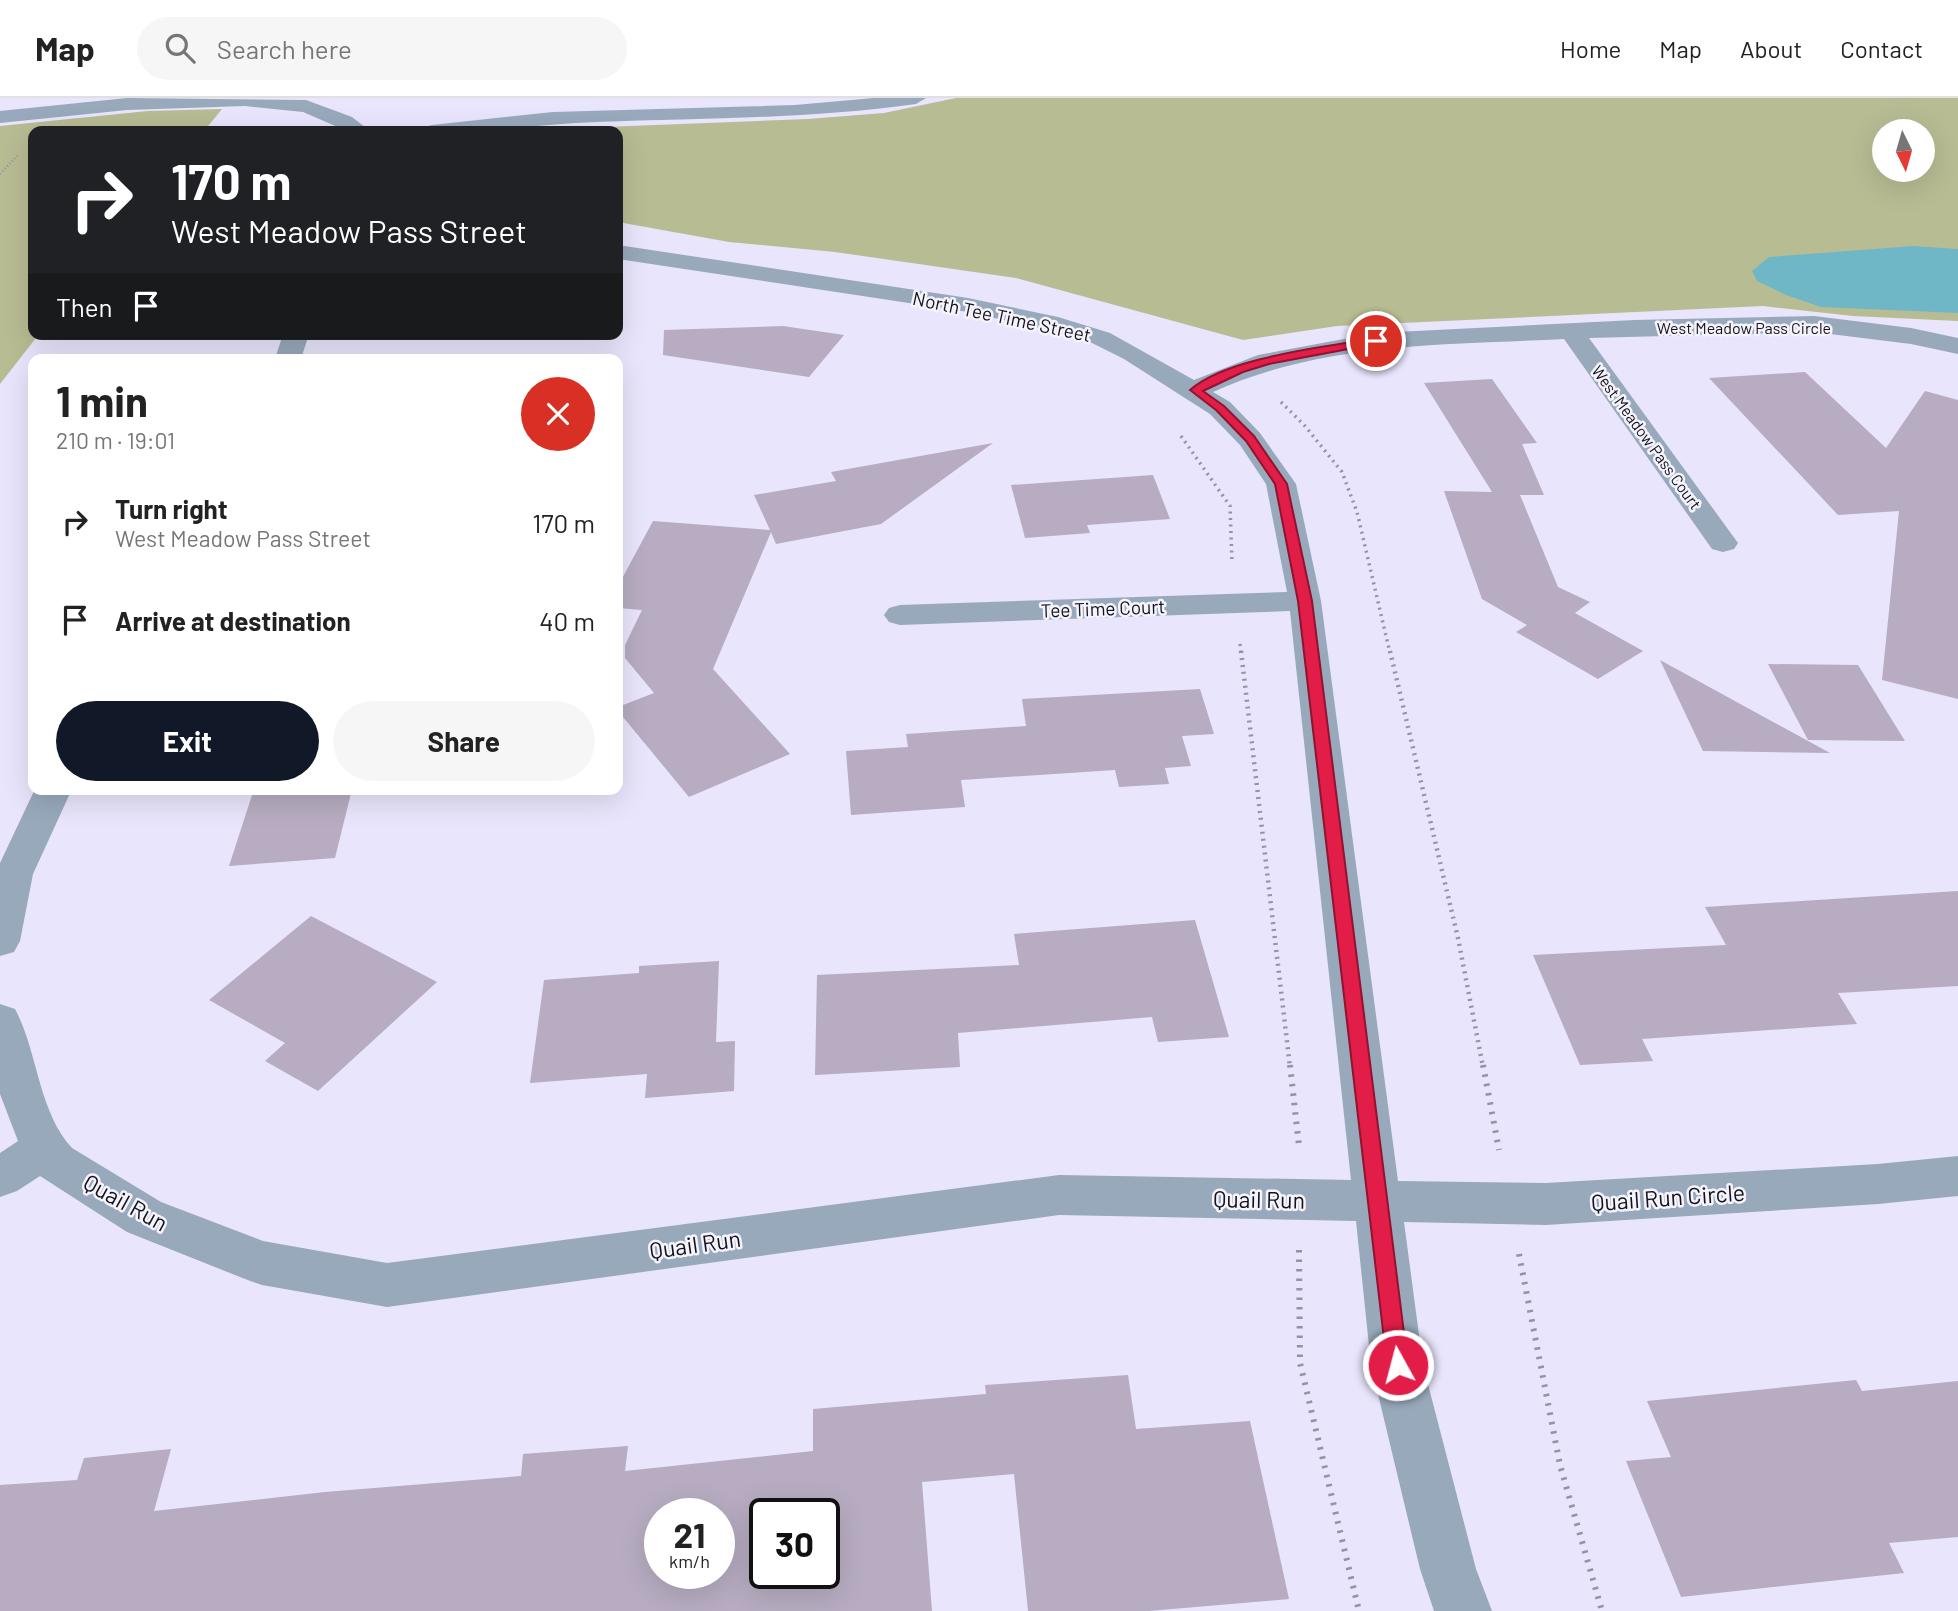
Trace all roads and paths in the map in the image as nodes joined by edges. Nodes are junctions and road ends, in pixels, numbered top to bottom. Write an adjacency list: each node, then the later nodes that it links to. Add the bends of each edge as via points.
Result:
1 (916, 98): 2 (street, via 836,109)
2 (661, 106): 5 (street)
3 (0, 117): 4 (street, via 127,104 245,100 306,106)
4 (352, 126)
5 (469, 126)
6 (623, 253): 9 (street, North Tee Time Street, via 968,305 1058,325 1101,338)
7 (1571, 331): 8 (street, West Meadow Pass Circle, via 1814,324); 9 (street, West Meadow Pass Circle, via 1376,341 1267,361); 11 (street, West Meadow Pass Court)
8 (1958, 346)
9 (1195, 390): 12 (street, North Tee Time Street, via 1250,439 1281,484)
10 (1173, 426): 13 (path, via 1230,506)
11 (1723, 543)
12 (1305, 601): 13 (street, Tee Time Court); 22 (street, North Tee Time Street)
13 (1236, 604): 14 (street, Tee Time Court); 21 (path, via 1299,1149)
14 (900, 615)
15 (51, 795): 16 (street, via 13,874)
16 (0, 941)
17 (0, 1021): 18 (street, via 13,1070)
18 (44, 1149): 20 (street); 21 (street, Quail Run, via 144,1217 262,1263 387,1286 1059,1195)
19 (1958, 1176): 22 (street, Quail Run Circle, via 1546,1204)
20 (0, 1177)
21 (1299, 1200): 22 (street, Quail Run); 23 (path, via 1300,1363)
22 (1378, 1201): 24 (street, North Tee Time Street, via 1398,1365 1448,1569)
23 (1359, 1611)
24 (1463, 1611)

